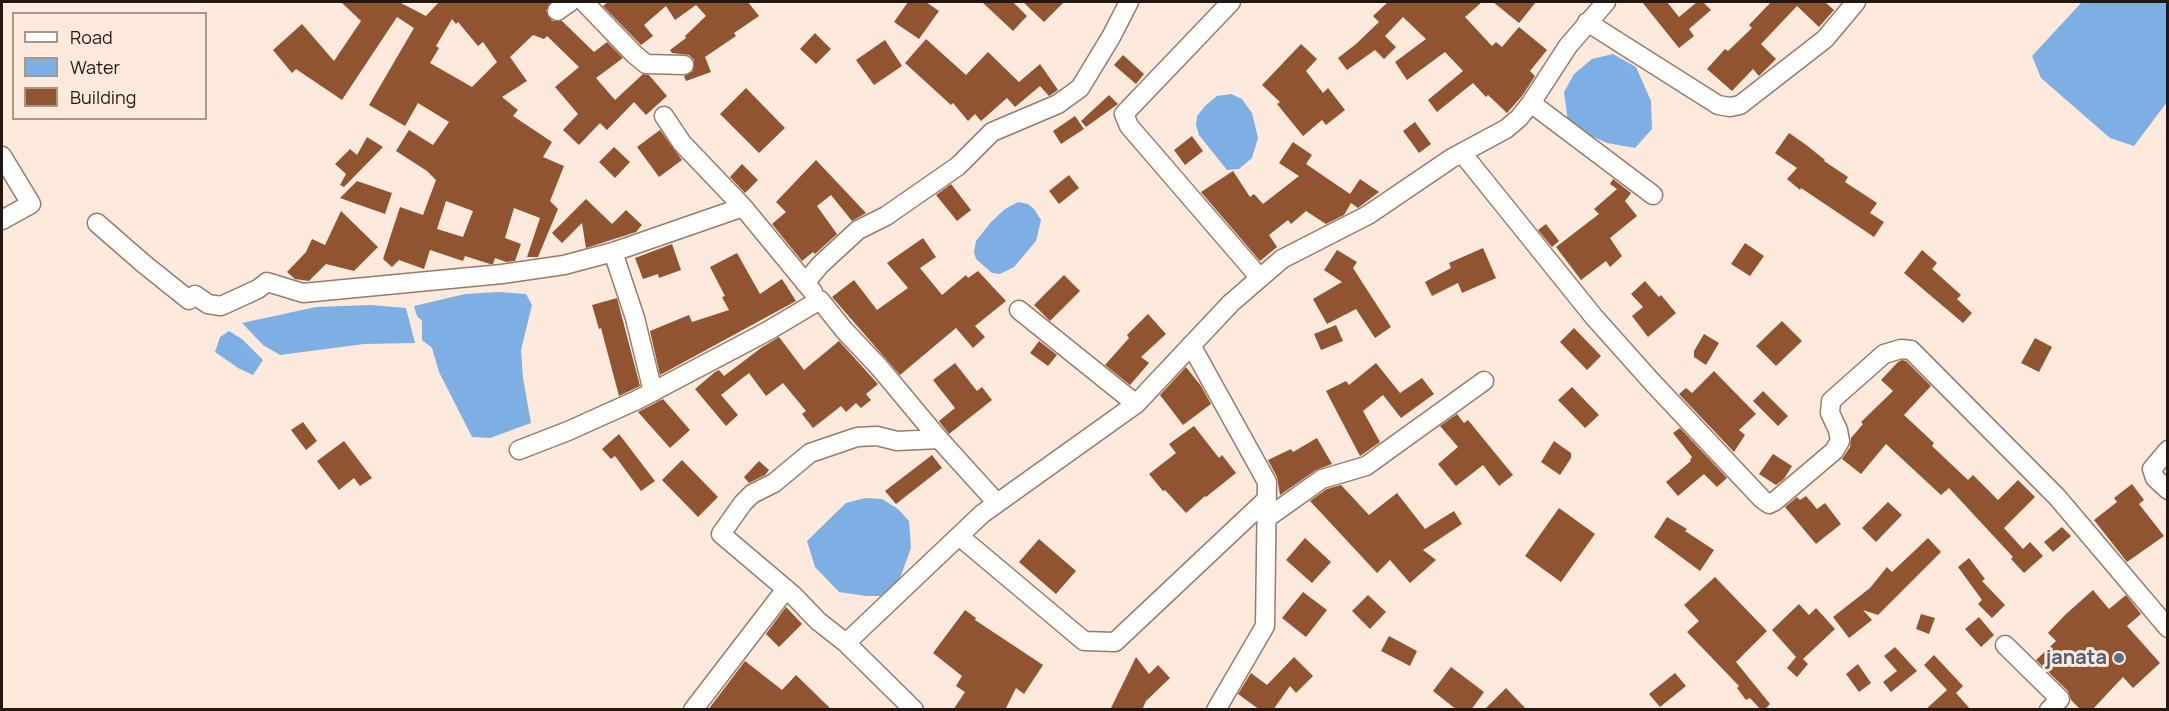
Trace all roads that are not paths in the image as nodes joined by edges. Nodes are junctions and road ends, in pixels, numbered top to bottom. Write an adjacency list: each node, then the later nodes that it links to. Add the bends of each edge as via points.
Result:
1 (584, 2): 7 (street, via 646,64)
2 (1129, 2): 18 (street, via 1080,88 1058,104 992,132 958,166 886,216 858,230)
3 (1231, 2): 17 (street, via 1125,114 1129,126)
4 (1606, 2): 6 (street)
5 (1856, 2): 6 (street, via 1825,39 1740,105 1730,107 1718,105)
6 (1587, 22): 8 (street)
7 (684, 64)
8 (1531, 103): 10 (street, via 1506,129); 12 (street)
9 (664, 116): 13 (street, via 682,143)
10 (1462, 153): 17 (street, via 1368,215 1282,259); 34 (street, via 1594,317 1769,504 1834,452 1840,441 1830,413 1831,401 1884,354 1911,350 2057,497)
11 (2, 156): 14 (street, via 31,204)
12 (1653, 195)
13 (742, 207): 16 (street); 18 (street)
14 (2, 220)
15 (97, 224): 16 (street, via 189,300 195,295 208,304 221,306 267,282 303,293 357,290 564,265)
16 (613, 252): 23 (street, via 635,318)
17 (1260, 278): 21 (street)
18 (805, 283): 19 (street)
19 (820, 300): 23 (street); 25 (street)
20 (1019, 309): 24 (street)
21 (1191, 345): 24 (street); 29 (street, via 1267,482)
22 (1484, 381): 31 (street, via 1366,466 1322,479)
23 (653, 392): 26 (street)
24 (1136, 404): 30 (street)
25 (939, 439): 30 (street); 33 (street, via 897,441 857,437 825,447 810,453 743,503 721,534)
26 (519, 450)
27 (2168, 450): 28 (street, via 2152,469 2155,478)
28 (2168, 490)
29 (1267, 499): 31 (street); 32 (street, via 1115,642 1084,641)
30 (997, 503): 32 (street)
31 (1267, 518): 40 (street, via 1265,626)
32 (959, 536): 35 (street)
33 (786, 589): 35 (street); 38 (street)
34 (2168, 628)
35 (846, 643): 39 (street)
36 (2005, 645): 37 (street)
37 (2060, 706)
38 (693, 710)
39 (914, 710)
40 (1216, 710)

